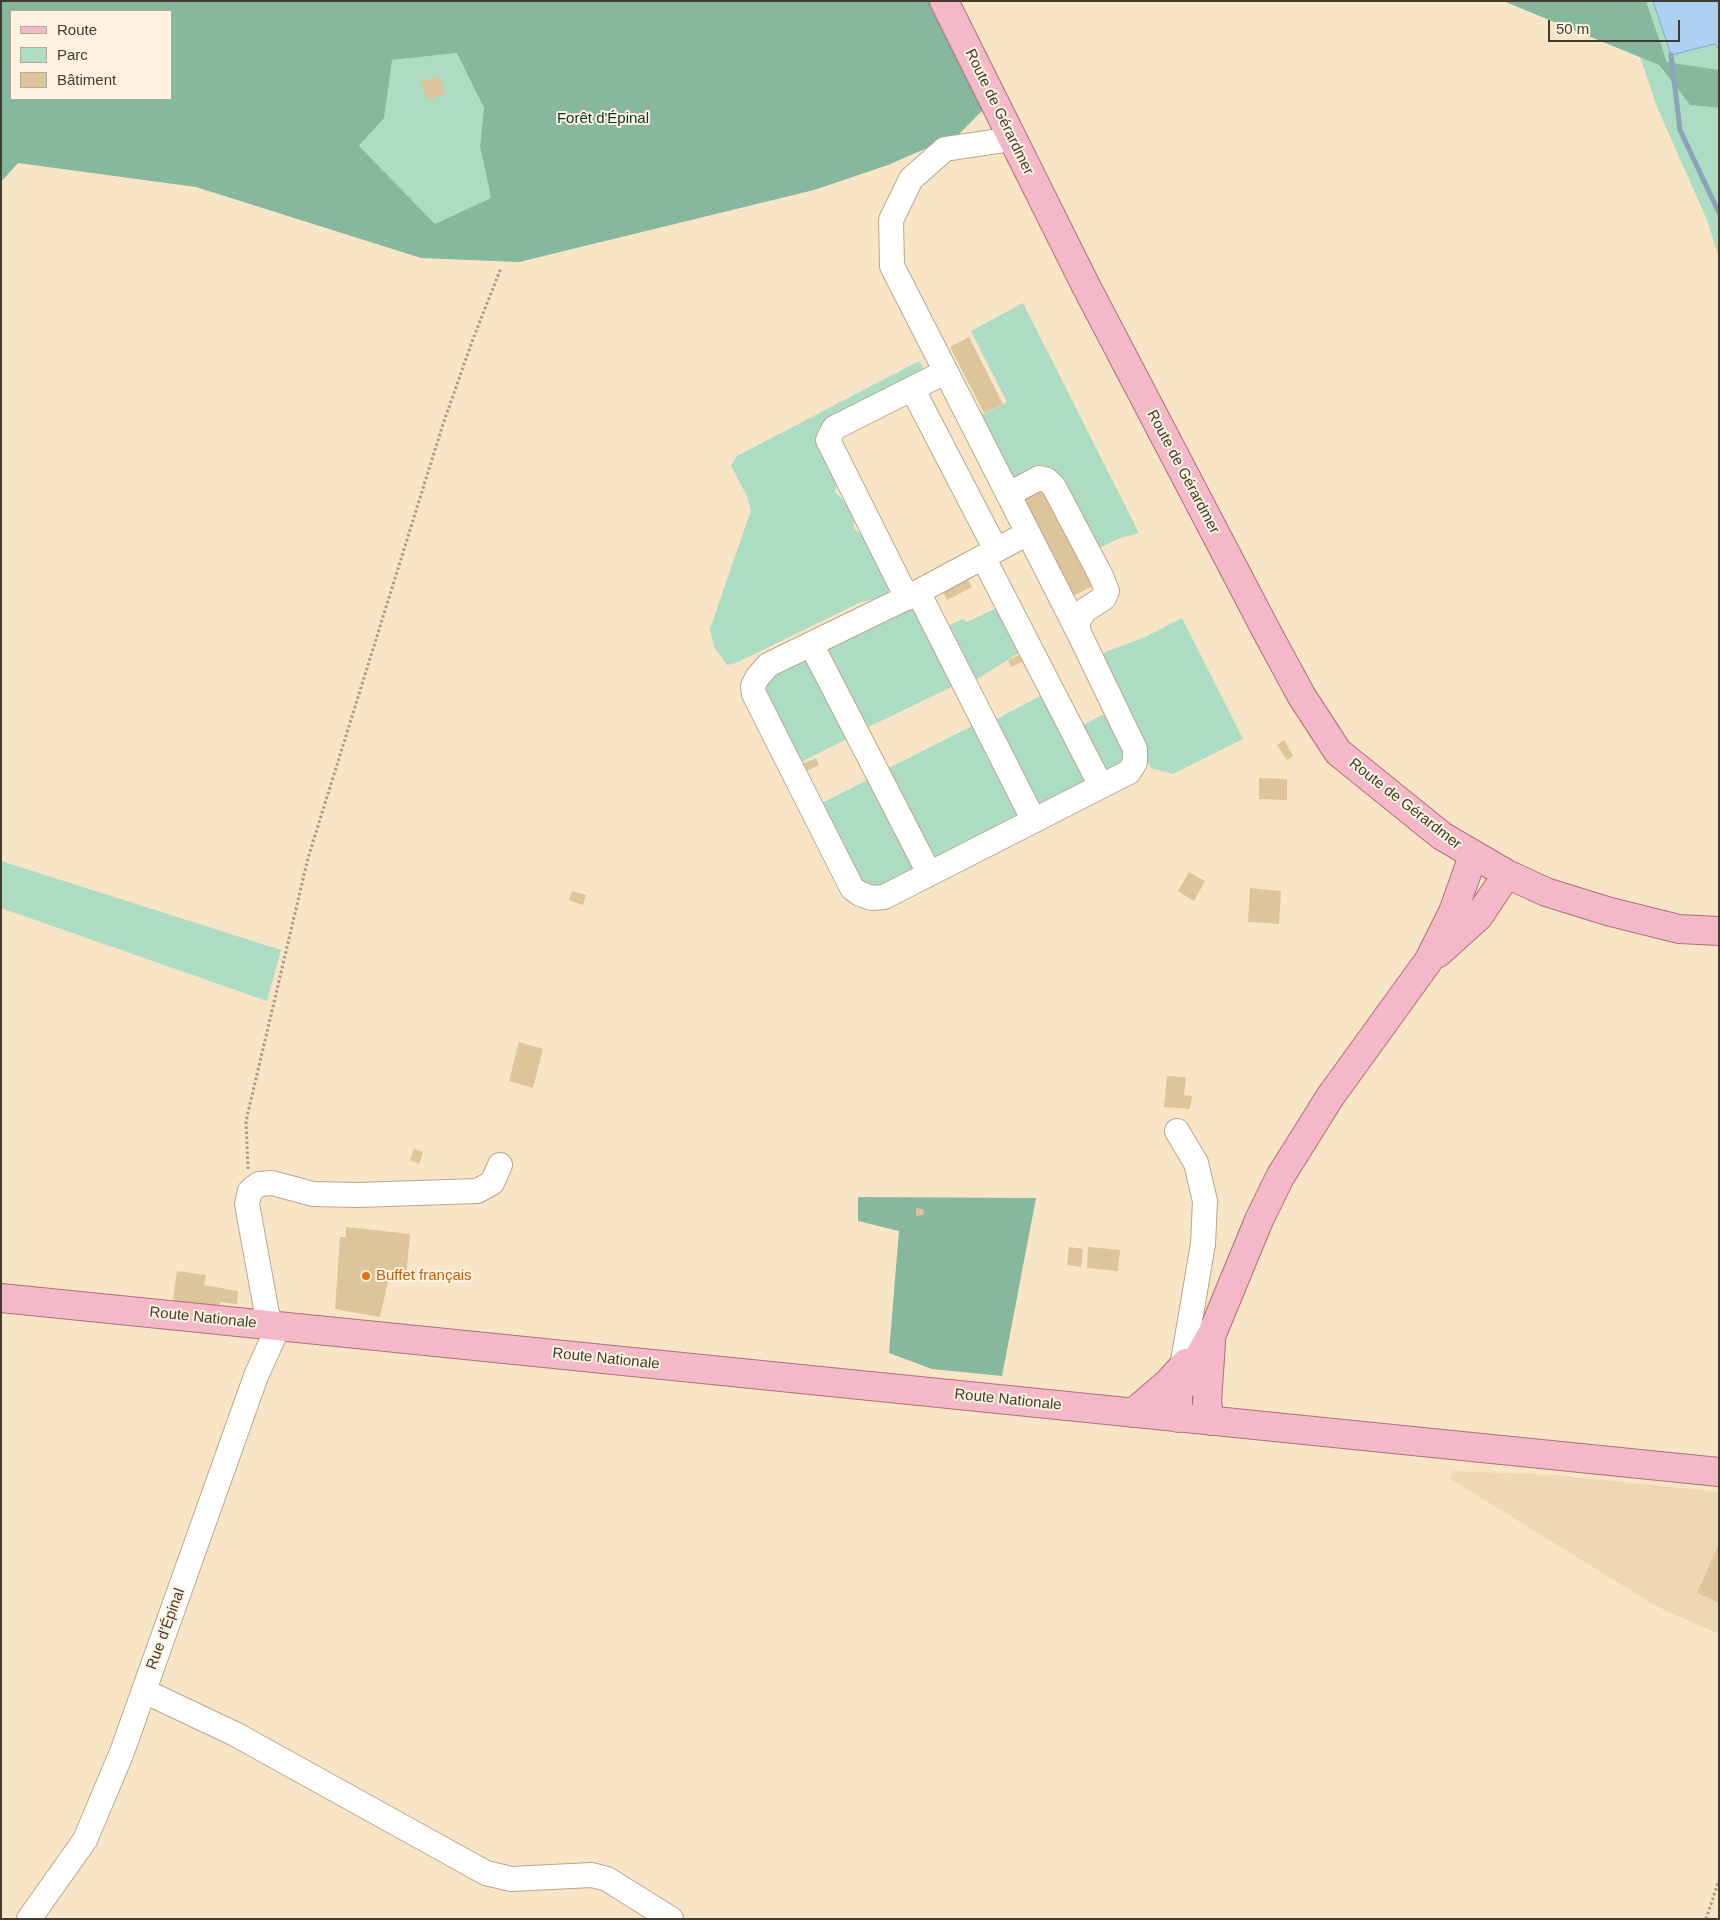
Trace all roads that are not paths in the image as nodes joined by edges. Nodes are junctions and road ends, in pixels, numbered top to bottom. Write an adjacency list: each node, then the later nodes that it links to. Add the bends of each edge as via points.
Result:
1 (944, 1): 2 (main road, Route de Gérardmer)
2 (1012, 139): 3 (street, via 945,149 911,179 891,220 892,266); 13 (main road, Route de Gérardmer, via 1301,695 1338,752 1442,836)
3 (945, 372): 4 (street); 5 (street)
4 (913, 390): 7 (street); 8 (street, via 834,428 828,440)
5 (1009, 494): 6 (street); 9 (street, via 1039,478 1047,480 1054,487 1101,576 1107,592 1104,598 1085,610 1077,623)
6 (1028, 533): 7 (street); 9 (street)
7 (989, 554): 8 (street); 11 (street)
8 (913, 595): 10 (street); 12 (street)
9 (1079, 633): 11 (street, via 1135,749 1136,762 1129,772)
10 (812, 644): 14 (street); 14 (street, via 761,671 753,686 754,694 852,888 872,898 884,896)
11 (1101, 786): 12 (street)
12 (1033, 819): 14 (street)
13 (1473, 856): 15 (main road, Route de Gérardmer); 17 (main road, via 1453,912)
14 (929, 873)
15 (1506, 874): 16 (main road, Route de Gérardmer, via 1546,892 1607,911 1679,929); 17 (main road, via 1480,916)
16 (1719, 931)
17 (1429, 960): 22 (main road, via 1330,1097 1280,1177)
18 (1177, 1131): 23 (street, via 1196,1163 1205,1201 1202,1244)
19 (500, 1165): 21 (street, via 492,1183 477,1191 313,1194 272,1183 259,1184 250,1191 247,1204 267,1314)
20 (1, 1298): 21 (main road, Route Nationale)
21 (273, 1325): 24 (main road, Route Nationale); 28 (street, Rue d’Épinal, via 274,1334 256,1376)
22 (1212, 1334): 23 (main road); 25 (main road, via 1178,1393); 26 (main road, via 1206,1402)
23 (1182, 1366): 24 (main road)
24 (1133, 1413): 25 (main road, Route Nationale)
25 (1178, 1418): 26 (main road, Route Nationale)
26 (1210, 1421): 27 (main road, Route Nationale)
27 (1719, 1472)
28 (144, 1691): 29 (street, Rue d’Épinal, via 85,1840); 30 (street, via 235,1734 486,1873 511,1879 592,1875 607,1878)
29 (29, 1919)
30 (671, 1919)

